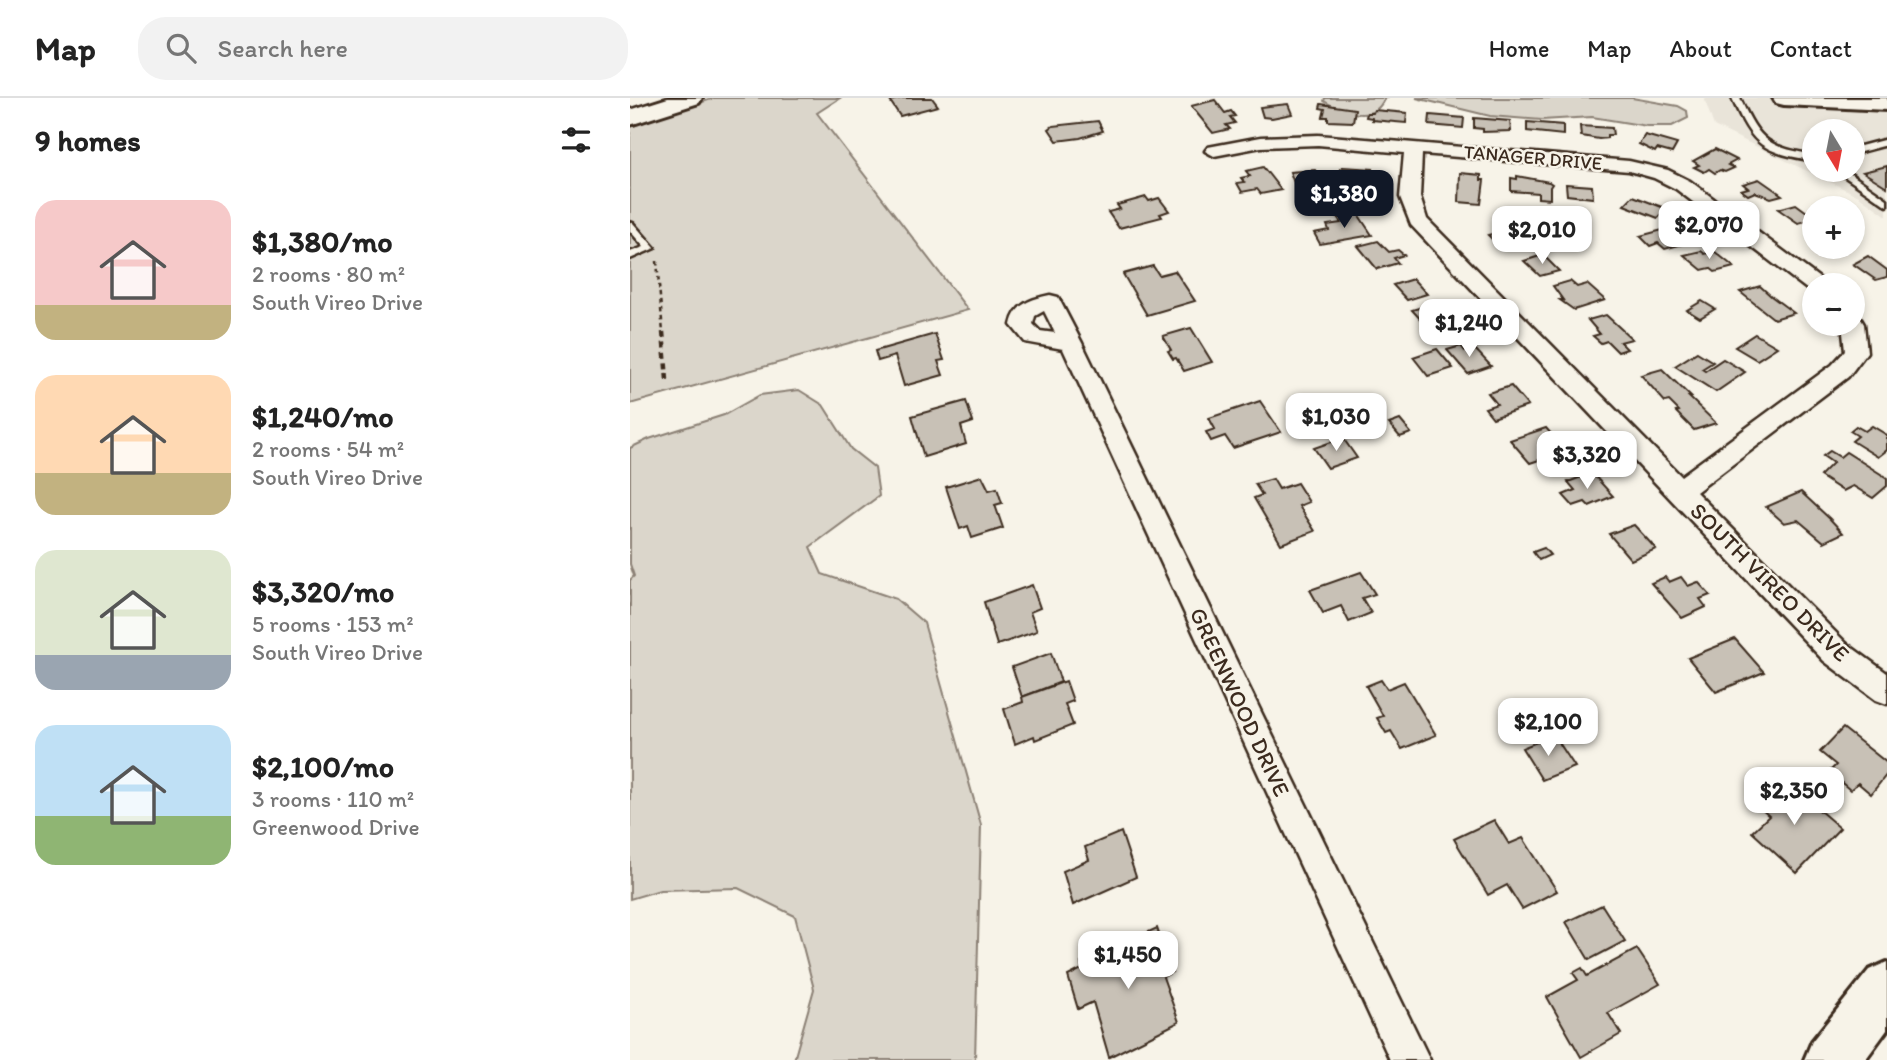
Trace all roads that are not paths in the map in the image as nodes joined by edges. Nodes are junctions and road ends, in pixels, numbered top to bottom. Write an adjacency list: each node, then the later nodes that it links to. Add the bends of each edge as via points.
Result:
1 (691, 98): 6 (street)
2 (1736, 98): 11 (lane, via 1756,138 1778,150)
3 (1784, 98): 5 (street)
4 (1843, 98): 5 (street)
5 (1877, 103)
6 (630, 118)
7 (1887, 142): 9 (lane)
8 (1413, 147): 10 (street, TANAGER DRIVE, via 1287,139); 16 (street, TANAGER DRIVE, via 1578,160 1661,174 1683,185); 19 (street, SOUTH VIREO DRIVE, via 1409,197 1418,221)
9 (1866, 148)
10 (1214, 151)
11 (1802, 155)
12 (1856, 182): 13 (lane)
13 (1887, 203)
14 (630, 225): 15 (lane, via 650,247)
15 (630, 256)
16 (1802, 275)
17 (1854, 336): 19 (street, via 1856,352 1840,370)
18 (1070, 343): 22 (street, GREENWOOD DRIVE)
19 (1680, 490): 20 (street, SOUTH VIREO DRIVE, via 1835,652)
20 (1887, 690)
21 (1887, 988): 23 (street)
22 (1410, 1060)
23 (1831, 1060)

